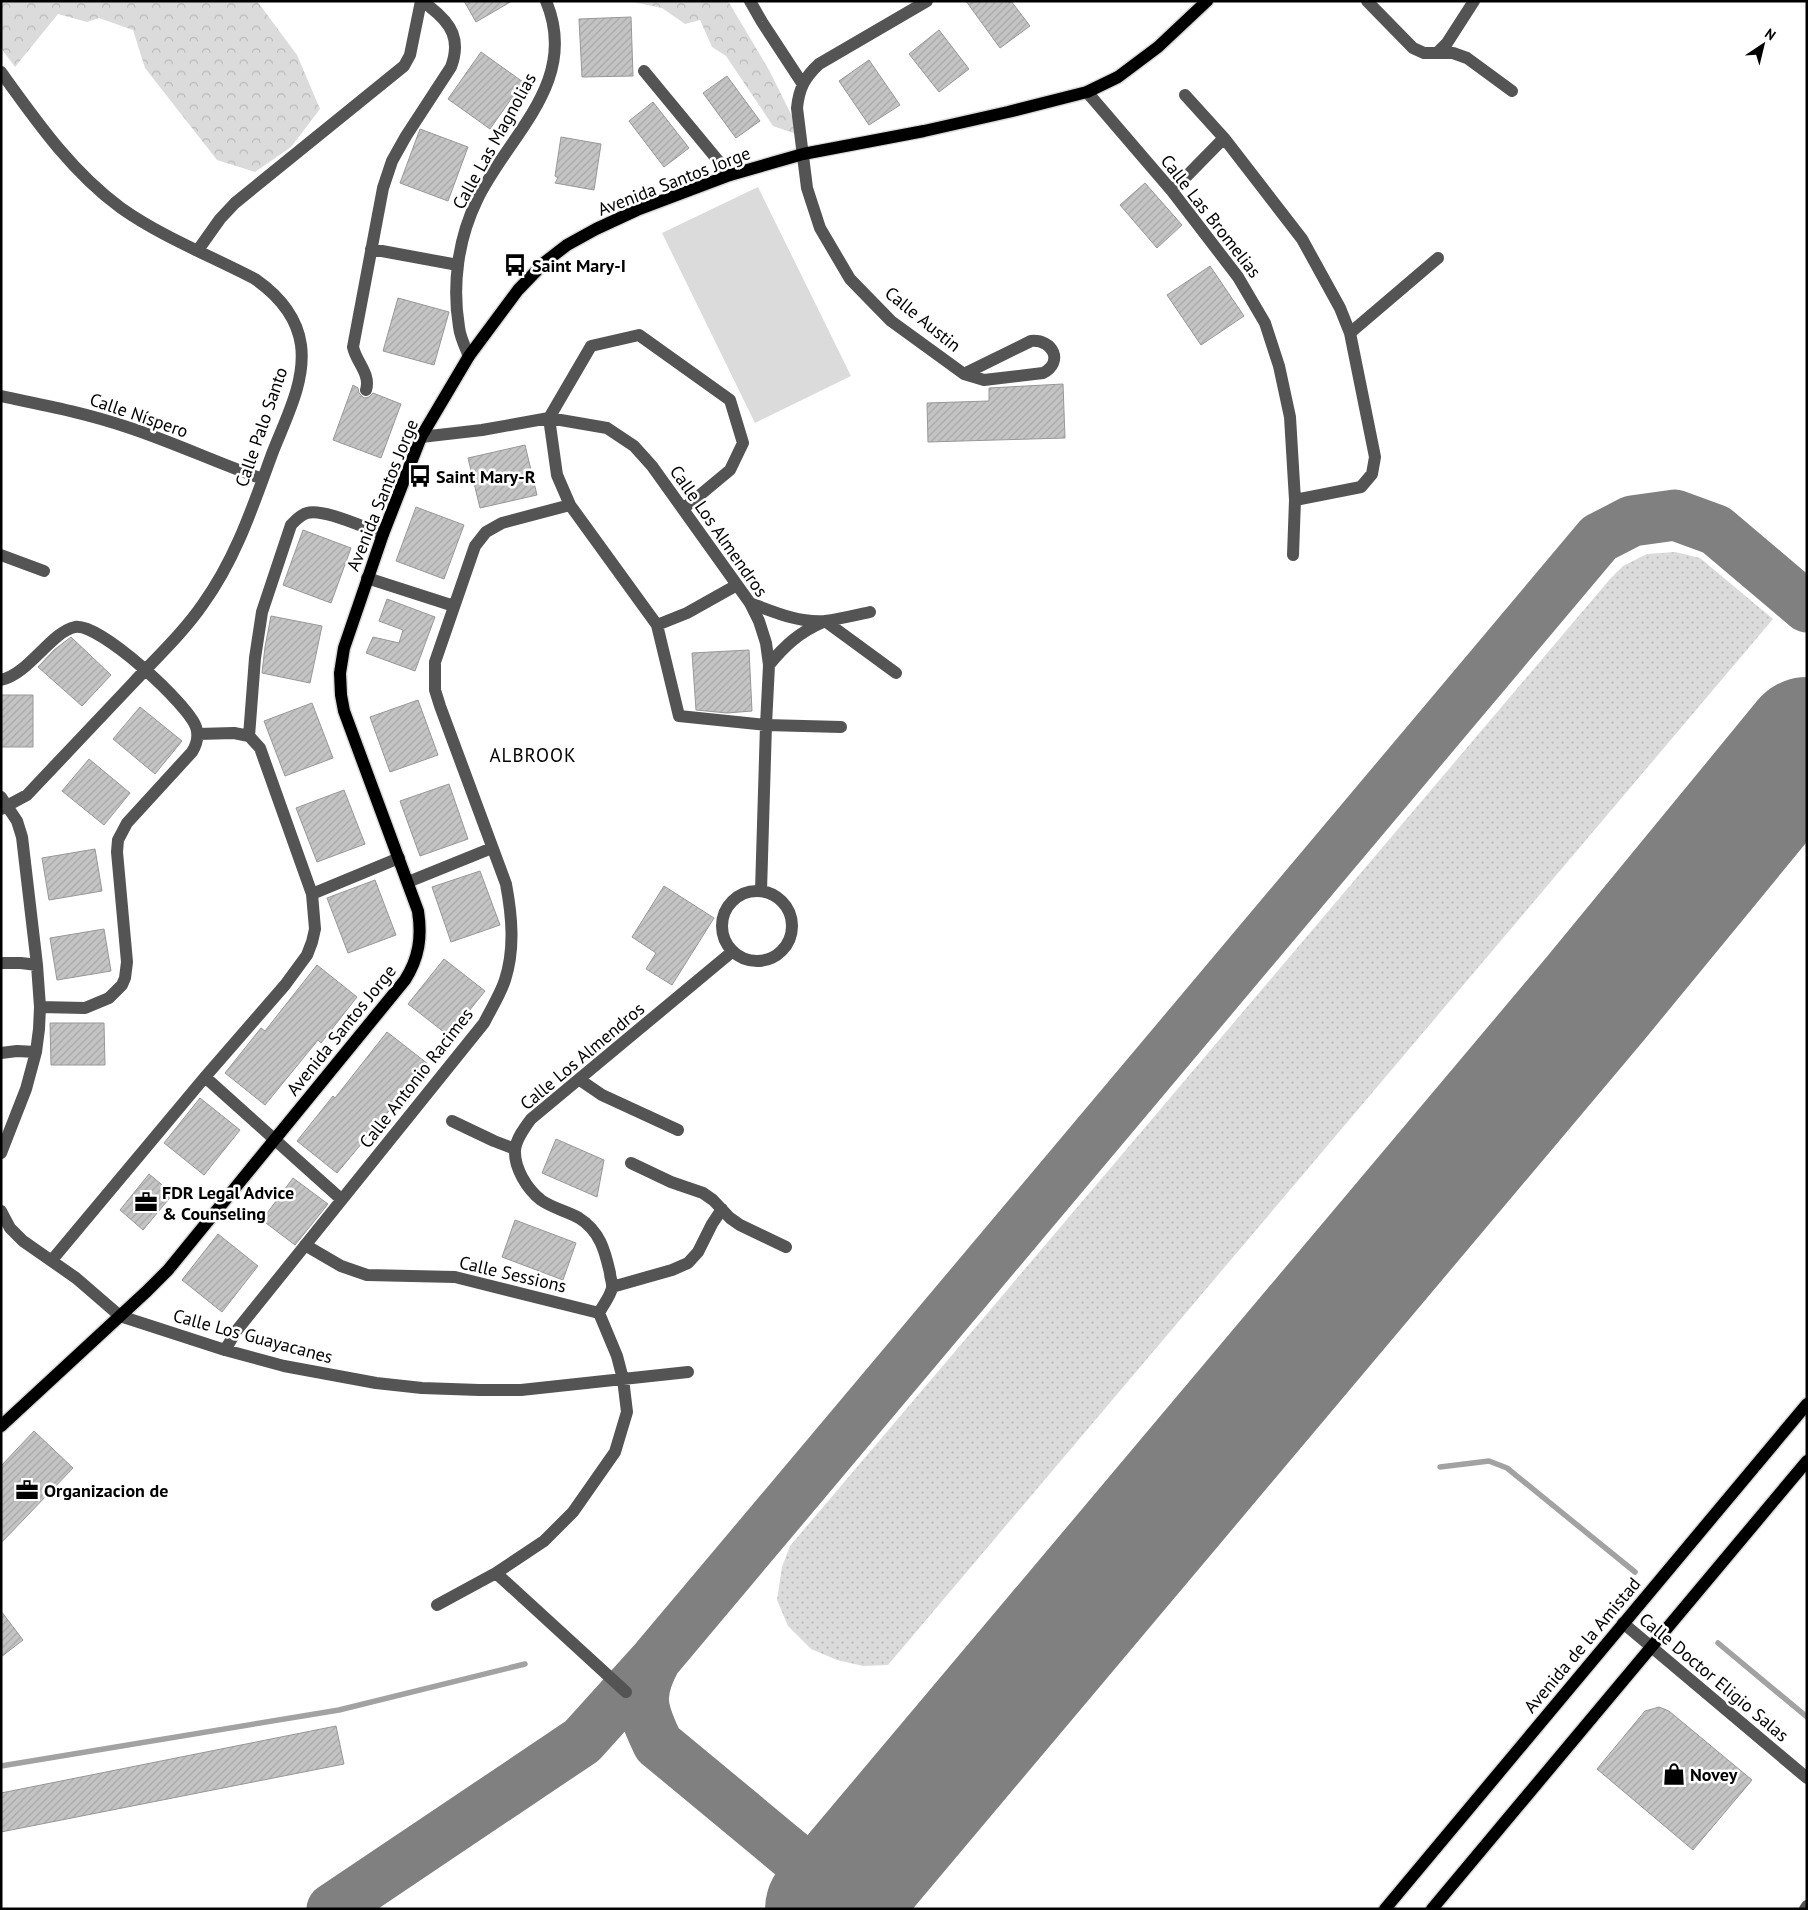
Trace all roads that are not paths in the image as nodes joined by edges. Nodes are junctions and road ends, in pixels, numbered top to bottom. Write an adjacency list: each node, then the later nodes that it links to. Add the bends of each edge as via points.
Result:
1 (546, 1): 22 (street, Calle Las Magnolias, via 556,35 552,72 542,96 478,199 465,230)
2 (750, 1): 11 (street)
3 (927, 1): 11 (street, via 819,64)
4 (1207, 1): 13 (main road, Avenida Santos Jorge, via 1158,47 1118,76)
5 (1367, 1): 8 (street, via 1413,48 1424,53)
6 (1474, 1): 8 (street)
7 (426, 4): 19 (street, via 442,16 450,28 455,42 455,57 392,161); 20 (street, via 404,66 235,204)
8 (1438, 52): 12 (street, via 1467,58)
9 (644, 71): 17 (street)
10 (1, 72): 20 (street, Calle Palo Santo, via 65,157 88,180 123,209)
11 (802, 83): 16 (street, Calle Austin, via 797,108)
12 (1512, 91)
13 (1087, 92): 16 (main road, Avenida Santos Jorge, via 924,131); 18 (street, Calle Las Bromelias)
14 (1185, 94): 15 (street)
15 (1224, 138): 18 (street); 23 (street, via 1302,239)
16 (803, 154): 17 (main road, Avenida Santos Jorge); 25 (street, Calle Austin, via 807,188 820,228 850,279 891,321)
17 (730, 175): 24 (main road, Avenida Santos Jorge, via 638,210 567,246 545,262 518,290)
18 (1172, 191): 31 (street, Calle Las Bromelias, via 1238,277 1265,323 1290,417)
19 (371, 249): 22 (street); 26 (street, via 353,346 367,377)
20 (198, 250): 30 (street, Calle Palo Santo, via 270,289 289,313 301,345 298,382)
21 (1438, 258): 23 (street)
22 (458, 265): 24 (street, Calle Las Magnolias, via 459,328)
23 (1350, 333): 31 (street, via 1375,457 1372,474 1361,487)
24 (469, 356): 29 (main road, Avenida Santos Jorge)
25 (964, 374): 25 (street, Calle Austin, via 984,380 1043,373 1050,368 1054,354 1049,345 1039,340 1031,341)
26 (366, 390)
27 (1, 396): 30 (street, Calle Níspero, via 89,414)
28 (549, 418): 29 (street, Calle Los Almendros); 32 (street, via 557,475); 33 (street, Calle Los Almendros, via 607,428 634,446); 33 (street, via 591,346 639,335 730,400 743,443 730,470)
29 (420, 437): 34 (main road, Avenida Santos Jorge)
30 (263, 479): 46 (street, Calle Palo Santo, via 240,539 217,583 188,624)
31 (1295, 500): 36 (street, Calle Las Bromelias)
32 (570, 505): 41 (street, Calle Antonio Racimes, via 502,523 486,532 475,546); 44 (street)
33 (683, 509): 39 (street, Calle Los Almendros)
34 (383, 534): 38 (main road, Avenida Santos Jorge); 52 (street, via 316,512 302,515 291,525 262,612)
35 (1, 555): 37 (street)
36 (1293, 555)
37 (44, 571)
38 (368, 578): 41 (street); 55 (main road, Avenida Santos Jorge, via 344,648 341,695 351,733)
39 (737, 585): 40 (street, Calle Los Almendros); 44 (street)
40 (750, 603): 43 (street, via 795,618); 45 (street, Calle Los Almendros, via 761,628)
41 (454, 606): 54 (street, Calle Antonio Racimes, via 435,662 435,690)
42 (870, 612): 43 (street)
43 (825, 621): 45 (street, via 793,639); 47 (street)
44 (657, 625): 49 (street, via 679,716)
45 (769, 665): 49 (street, Calle Los Almendros)
46 (146, 670): 48 (street, via 100,634 75,627 63,632 16,673); 51 (street, via 192,719); 53 (street, Calle Palo Santo, via 27,795)
47 (896, 673)
48 (1, 680)
49 (766, 725): 50 (street); 57 (street, Calle Los Almendros)
50 (841, 727)
51 (198, 734): 52 (street); 62 (street, via 192,752 127,823 118,840 127,962 122,985 109,998 84,1008)
52 (248, 736): 58 (street, via 260,748)
53 (4, 804): 61 (street, via 18,821 22,837)
54 (492, 848): 56 (street); 73 (street, Calle Antonio Racimes, via 506,884 512,914 511,948 504,980 484,1023)
55 (399, 858): 56 (main road, Avenida Santos Jorge); 58 (street)
56 (408, 882): 69 (main road, Avenida Santos Jorge, via 421,928 413,967)
57 (761, 892): 59 (street, via 740,896 726,911 723,933); 59 (street, via 782,902 789,912 791,935 786,946 778,955 755,961)
58 (312, 894): 65 (street, via 315,929 307,955)
59 (733, 951): 66 (street, Calle Los Almendros)
60 (1, 963): 61 (street)
61 (37, 965): 62 (street)
62 (40, 1007): 63 (street)
63 (36, 1052): 64 (street); 71 (street, via 26,1089)
64 (1, 1053)
65 (205, 1077): 69 (street); 78 (street)
66 (580, 1080): 68 (street, via 602,1095); 70 (street, Calle Los Almendros, via 531,1119)
67 (452, 1121): 70 (street)
68 (678, 1130)
69 (273, 1140): 73 (street); 81 (main road, Avenida Santos Jorge, via 168,1270)
70 (515, 1149): 79 (street, via 520,1172 534,1193 551,1206 580,1218 596,1234 606,1253)
71 (1, 1153)
72 (631, 1163): 74 (street, via 703,1193)
73 (341, 1199): 76 (street, Calle Antonio Racimes)
74 (722, 1209): 77 (street, via 740,1225); 79 (street, via 698,1252 688,1263)
75 (1, 1212): 78 (street, Calle Los Guayacanes, via 23,1241)
76 (305, 1245): 80 (street, Calle Sessions, via 341,1266 367,1275 456,1277); 82 (street, Calle Antonio Racimes, via 237,1330)
77 (786, 1247)
78 (52, 1260): 81 (street, Calle Los Guayacanes)
79 (612, 1287): 80 (street)
80 (600, 1313): 84 (street)
81 (120, 1316): 82 (street, Calle Los Guayacanes); 86 (main road, Avenida Santos Jorge)
82 (225, 1350): 84 (street, Calle Los Guayacanes, via 322,1374 422,1388 521,1390)
83 (688, 1372): 84 (street, Calle Los Guayacanes)
84 (623, 1379): 88 (street, via 627,1412 615,1452 573,1512 544,1541)
85 (1807, 1404): 90 (main road, Avenida de la Amistad)
86 (1, 1426)
87 (1807, 1461): 91 (main road)
88 (496, 1573): 89 (street); 92 (street)
89 (437, 1605)
90 (1623, 1623): 91 (street, Calle Doctor Eligio Salas); 94 (main road, Avenida de la Amistad)
91 (1651, 1647): 93 (street, Calle Doctor Eligio Salas); 95 (main road)
92 (626, 1692)
93 (1807, 1778)
94 (1385, 1909)
95 (1432, 1909)

